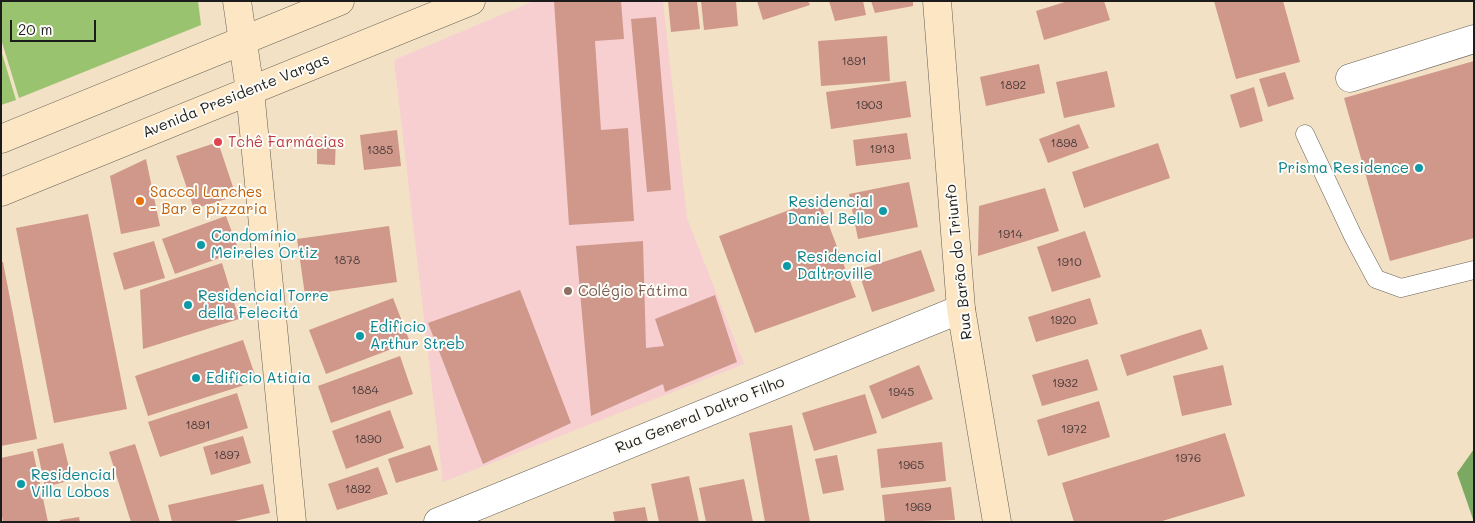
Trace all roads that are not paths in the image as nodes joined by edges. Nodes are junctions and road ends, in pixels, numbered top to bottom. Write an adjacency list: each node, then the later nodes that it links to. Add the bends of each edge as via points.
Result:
1 (237, 1): 6 (street)
2 (340, 1): 6 (street)
3 (470, 1): 8 (street, Avenida Presidente Vargas)
4 (936, 1): 13 (street, Rua Barão do Triunfo)
5 (1474, 39): 7 (street)
6 (242, 41): 8 (street); 10 (street)
7 (1350, 78)
8 (250, 91): 11 (street, Avenida Presidente Vargas); 14 (street)
9 (1305, 134): 12 (lane, via 1376,279 1400,288)
10 (1, 139)
11 (1, 192)
12 (1474, 270)
13 (961, 309): 15 (street, Rua General Daltro Filho); 16 (street, Rua Barão do Triunfo)
14 (292, 522)
15 (438, 522)
16 (997, 522)

